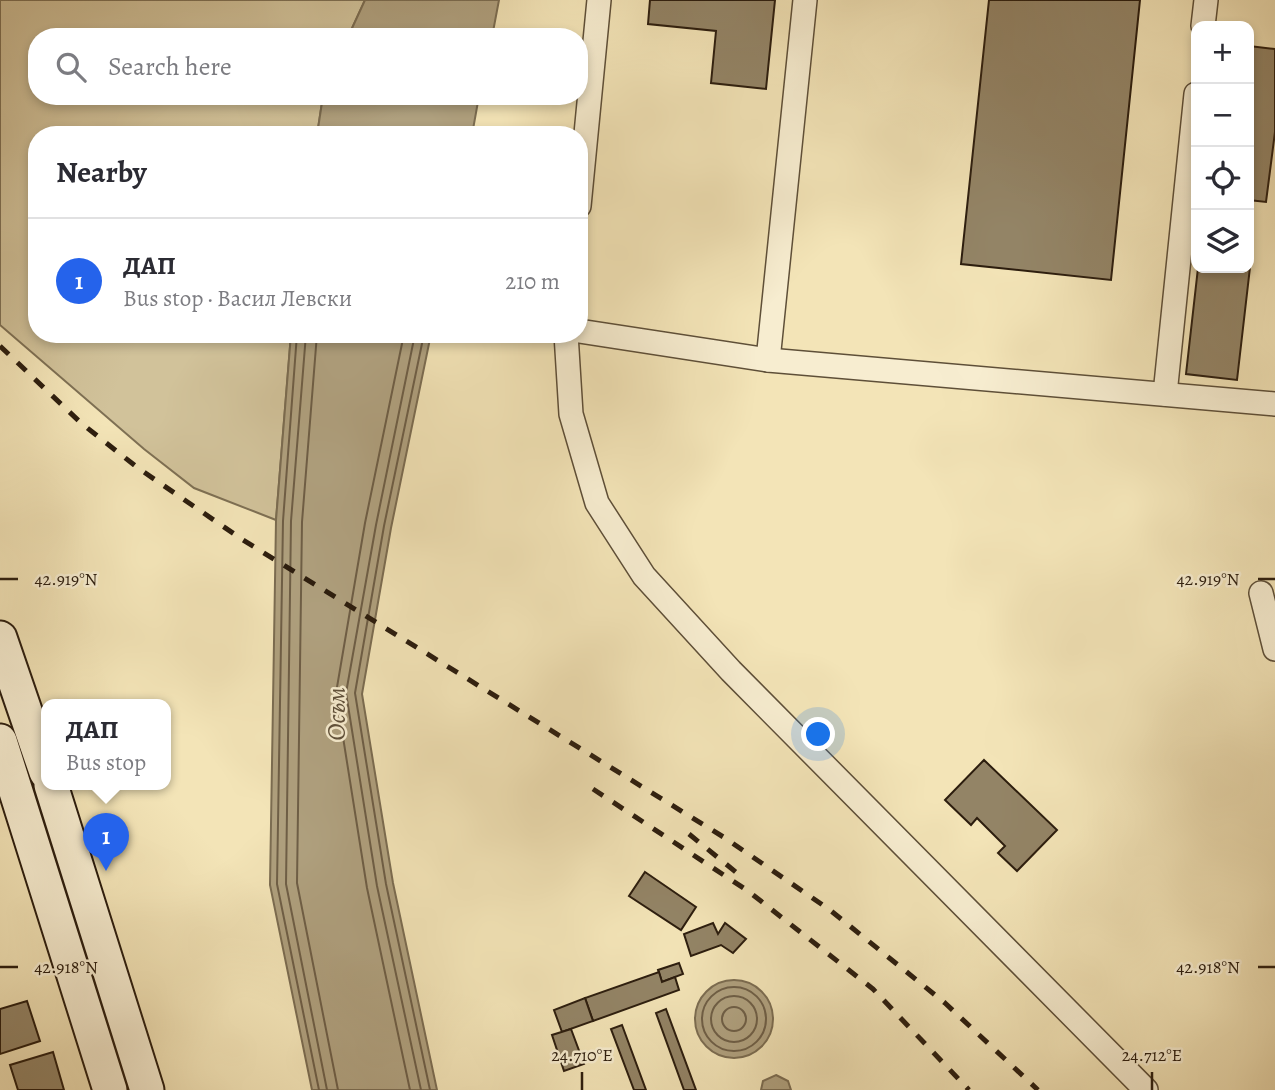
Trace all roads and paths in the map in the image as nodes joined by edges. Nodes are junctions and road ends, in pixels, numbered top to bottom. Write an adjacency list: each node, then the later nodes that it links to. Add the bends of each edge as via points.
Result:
1 (599, 0): 5 (street)
2 (805, 0): 9 (street)
3 (1206, 0): 4 (street)
4 (1204, 21)
5 (587, 126)
6 (1191, 142): 10 (street)
7 (588, 332): 9 (street)
8 (567, 343): 20 (street, via 571,414 597,503 645,576 730,671)
9 (768, 360): 10 (street)
10 (1165, 394): 11 (street)
11 (1275, 404)
12 (1261, 593): 14 (street)
13 (0, 638): 16 (main road)
14 (1275, 649)
15 (0, 741): 18 (main road)
16 (41, 755)
17 (53, 790): 19 (main road)
18 (110, 1090)
19 (147, 1090)
20 (1146, 1090)

